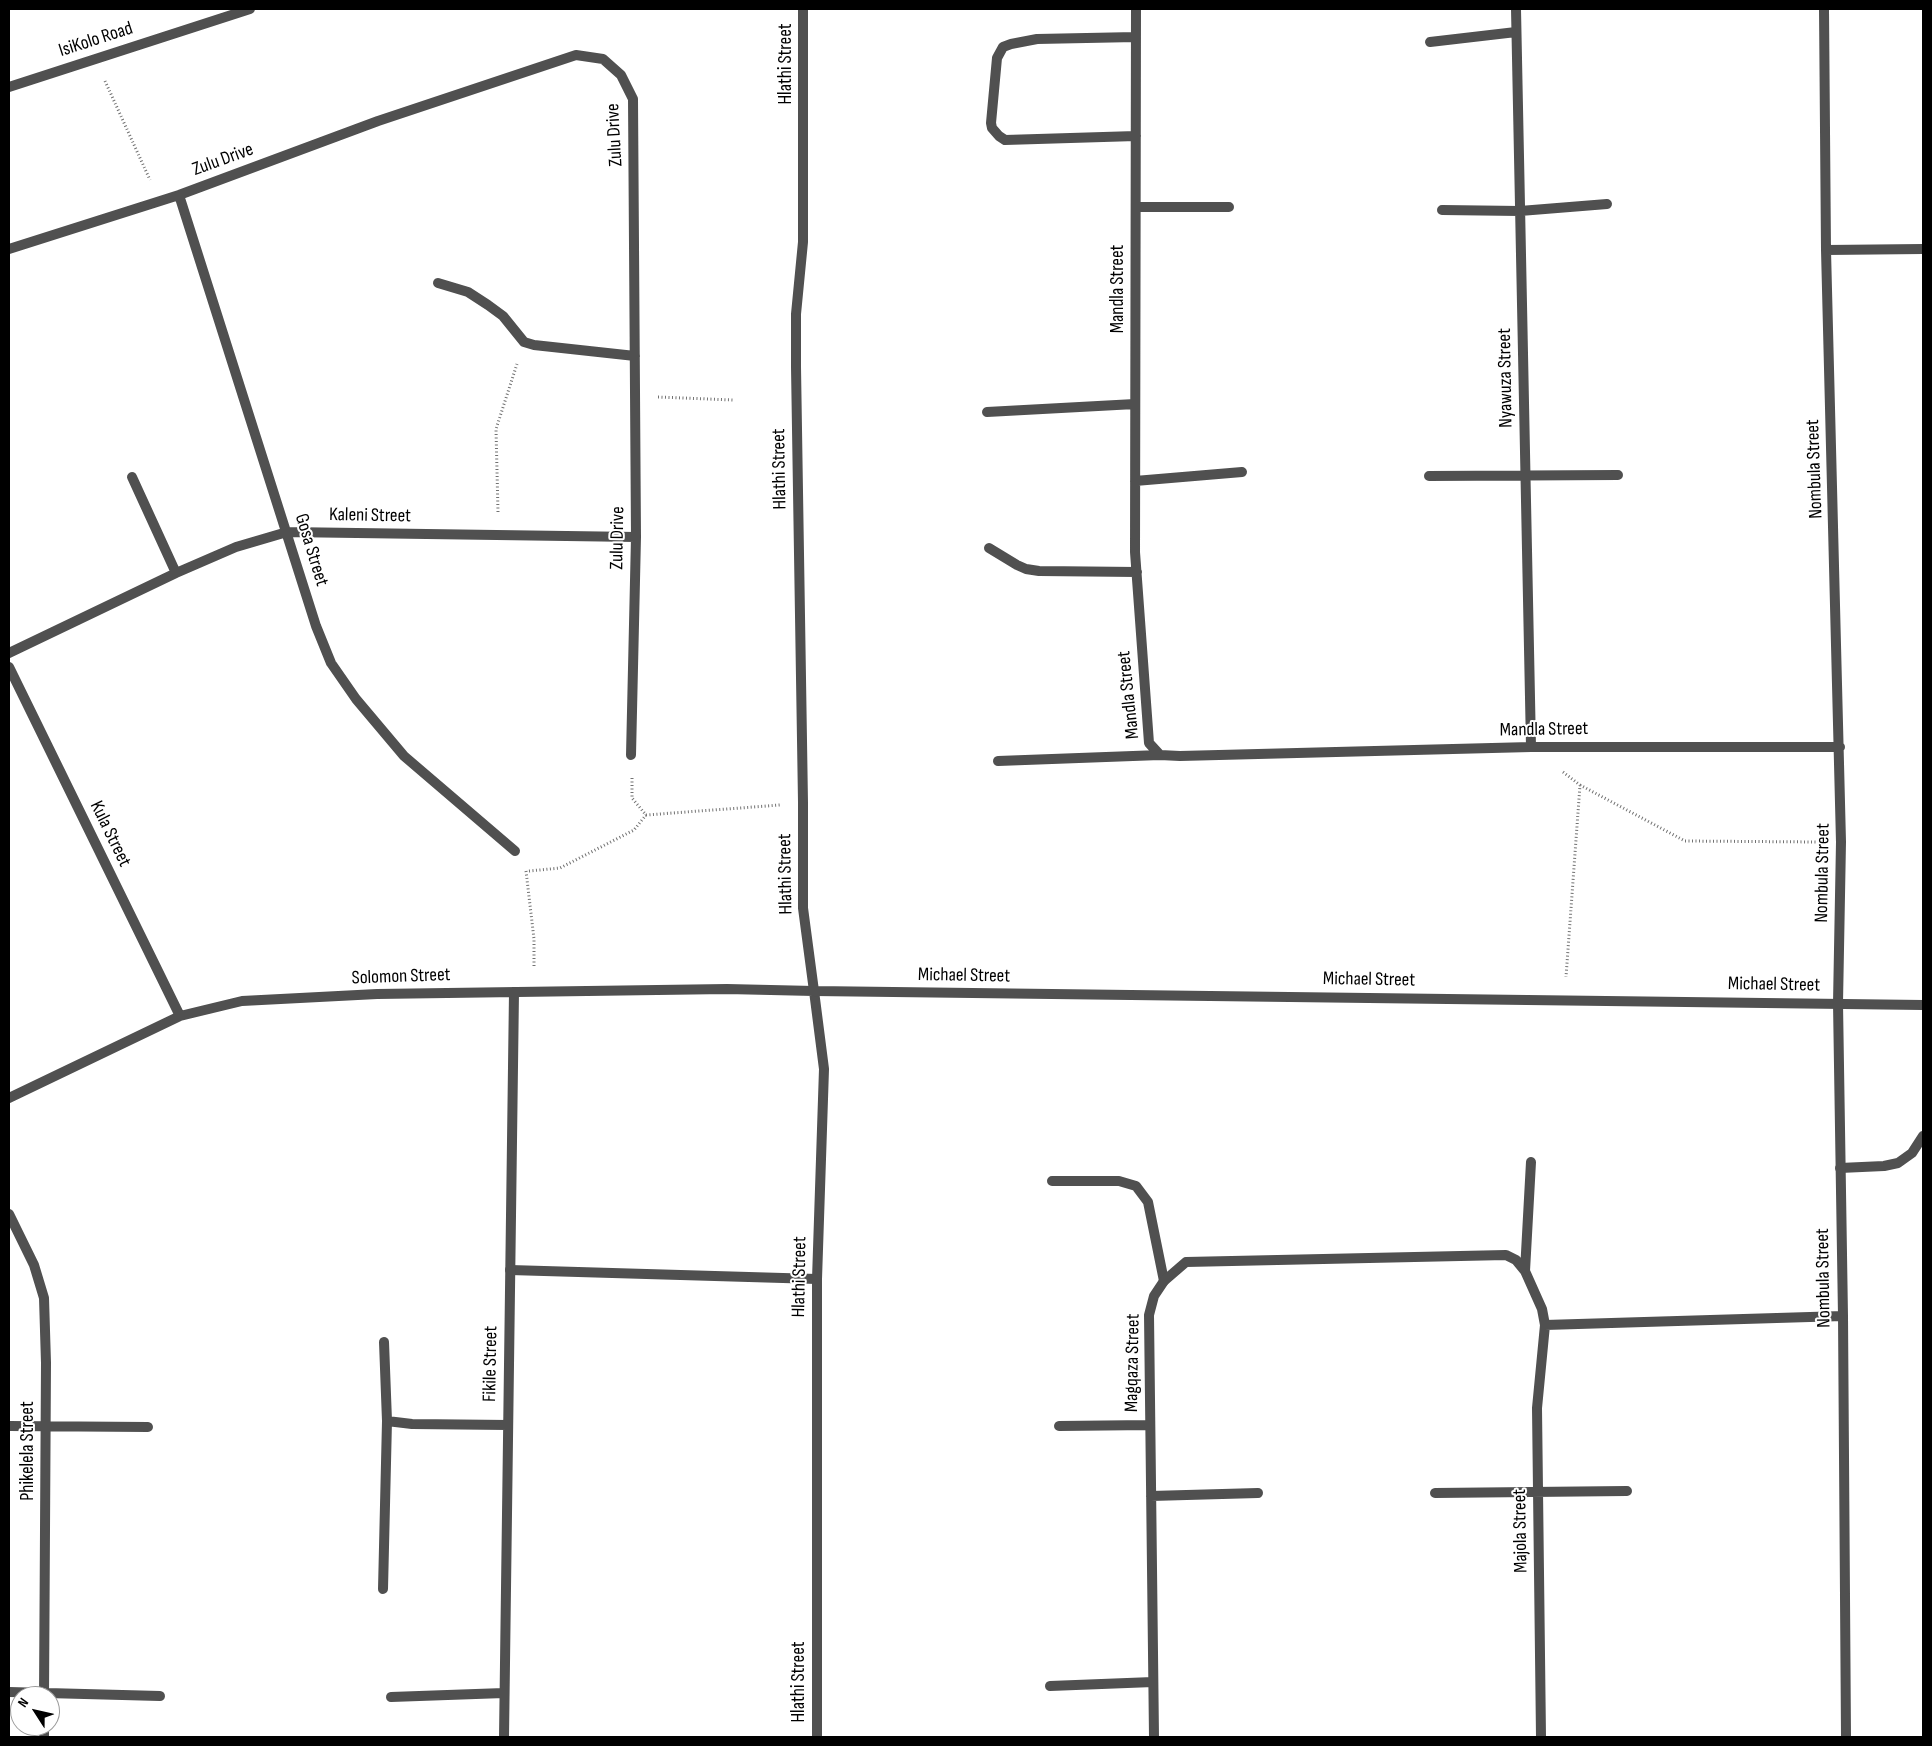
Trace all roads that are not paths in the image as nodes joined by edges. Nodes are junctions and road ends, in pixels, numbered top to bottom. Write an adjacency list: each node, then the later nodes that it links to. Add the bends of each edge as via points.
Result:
1 (250, 9): 6 (street, IsiKolo Road)
2 (803, 9): 44 (street, Hlathi Street, via 803,242 796,314 796,368 803,908)
3 (1136, 9): 8 (street, Mandla Street)
4 (1516, 9): 7 (street, Nyawuza Street)
5 (1824, 9): 20 (street, Nombula Street)
6 (231, 12): 10 (street, IsiKolo Road)
7 (1516, 32): 9 (street); 17 (street, Nyawuza Street)
8 (1136, 37): 11 (street, Mandla Street); 11 (street, via 1038,39 1003,47 996,58 991,123 1005,140)
9 (1430, 42)
10 (9, 87)
11 (1136, 136): 14 (street, Mandla Street)
12 (179, 195): 18 (street, Zulu Drive); 22 (street, Zulu Drive, via 378,121 576,55 603,60 621,75 633,99); 31 (street, Gosa Street)
13 (1607, 204): 17 (street)
14 (1136, 207): 15 (street); 23 (street, Mandla Street)
15 (1229, 207)
16 (1442, 210): 17 (street)
17 (1520, 211): 26 (street, Nyawuza Street)
18 (9, 249)
19 (1923, 249): 20 (street)
20 (1826, 250): 38 (street, Nombula Street)
21 (438, 283): 22 (street, via 468,292 488,305 503,316 524,342)
22 (635, 356): 32 (street, Zulu Drive)
23 (1135, 404): 24 (street); 30 (street, Mandla Street)
24 (987, 412)
25 (1242, 472): 30 (street)
26 (1526, 475): 27 (street); 28 (street); 39 (street, Nyawuza Street)
27 (1618, 475)
28 (1429, 476)
29 (132, 478): 35 (street)
30 (1135, 481): 34 (street, Mandla Street)
31 (287, 532): 32 (street, Kaleni Street); 35 (street, Kaleni Street, via 236,547); 43 (street, Gosa Street, via 331,663 356,699 404,756)
32 (636, 537): 40 (street, Zulu Drive)
33 (989, 548): 34 (street, via 1026,569)
34 (1136, 572): 41 (street, Mandla Street, via 1149,743)
35 (176, 573): 36 (street, Kaleni Street)
36 (9, 653)
37 (9, 667): 48 (street, Kula Street)
38 (1840, 747): 39 (street, Mandla Street); 46 (street, Nombula Street)
39 (1531, 748): 41 (street, Mandla Street)
40 (631, 755)
41 (1160, 755): 42 (street)
42 (998, 761)
43 (515, 851)
44 (814, 991): 45 (street, Solomon Street); 46 (street, Michael Street); 58 (street, Hlathi Street, via 824,1069)
45 (514, 992): 48 (street, Solomon Street, via 377,994 242,1001); 56 (street, Fikile Street)
46 (1838, 1003): 47 (street, Michael Street); 52 (street, Nombula Street)
47 (1923, 1005)
48 (180, 1016): 49 (street, Solomon Street)
49 (9, 1098)
50 (1923, 1136): 52 (street, via 1912,1153 1898,1163)
51 (1531, 1162): 57 (street)
52 (1840, 1168): 60 (street, Nombula Street)
53 (1052, 1182): 59 (street, via 1120,1181 1136,1186 1148,1202)
54 (9, 1214): 69 (street, Phikelela Street, via 34,1265 44,1298)
55 (1506, 1255): 57 (street, Majola Street, via 1516,1260); 59 (street, Magqaza Street, via 1186,1262)
56 (510, 1270): 58 (street); 64 (street, Fikile Street)
57 (1525, 1271): 61 (street, Majola Street, via 1542,1309)
58 (817, 1278): 84 (street, Hlathi Street)
59 (1164, 1281): 65 (street, Magqaza Street, via 1154,1296 1149,1315)
60 (1843, 1316): 61 (street); 87 (street, Nombula Street)
61 (1545, 1325): 72 (street, Majola Street, via 1537,1408)
62 (384, 1342): 63 (street)
63 (387, 1421): 64 (street); 75 (street)
64 (508, 1425): 79 (street, Fikile Street)
65 (1150, 1425): 68 (street); 74 (street, Magqaza Street)
66 (9, 1426): 69 (street)
67 (148, 1426): 69 (street)
68 (1059, 1426)
69 (46, 1427): 77 (street, Phikelela Street)
70 (1628, 1491): 72 (street)
71 (1435, 1493): 72 (street)
72 (1538, 1493): 86 (street, Majola Street)
73 (1258, 1494): 74 (street)
74 (1151, 1496): 76 (street, Magqaza Street)
75 (383, 1589)
76 (1153, 1682): 78 (street); 85 (street, Magqaza Street)
77 (44, 1686)
78 (1050, 1686)
79 (504, 1693): 82 (street); 83 (street, Fikile Street)
80 (60, 1695): 81 (street)
81 (160, 1696)
82 (391, 1697)
83 (504, 1737)
84 (817, 1737)
85 (1154, 1737)
86 (1541, 1737)
87 (1846, 1737)

